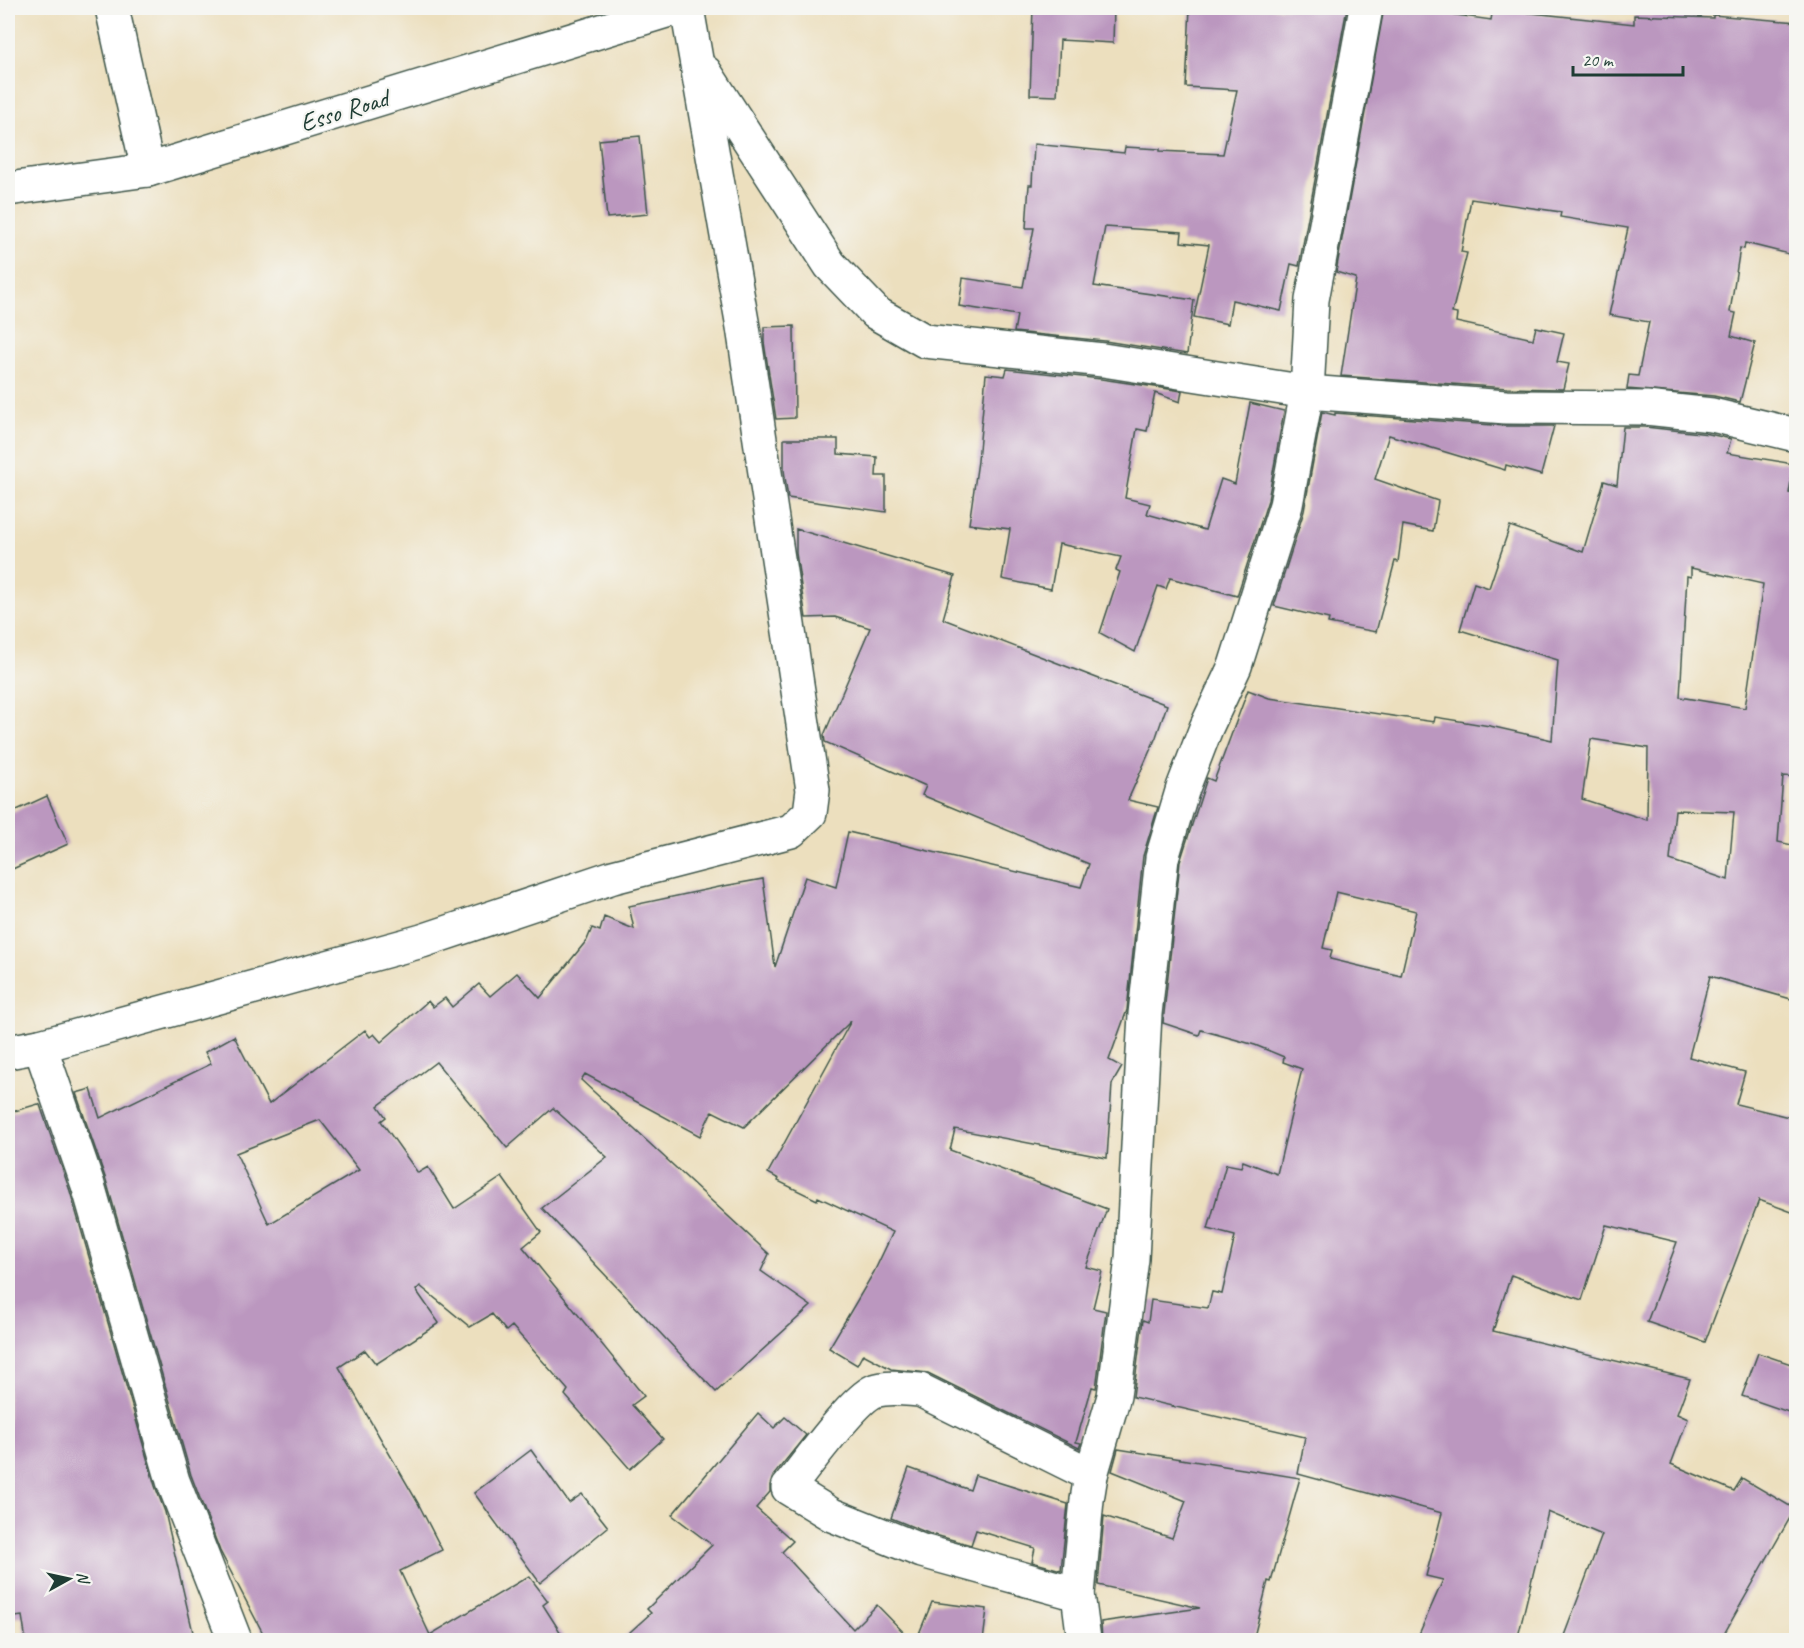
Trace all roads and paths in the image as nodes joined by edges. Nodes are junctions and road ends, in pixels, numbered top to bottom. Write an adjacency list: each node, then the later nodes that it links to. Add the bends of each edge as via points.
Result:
1 (112, 8): 7 (street)
2 (676, 8): 5 (street, Esso Road)
3 (687, 8): 6 (street)
4 (1366, 8): 9 (street, via 1312,300)
5 (619, 15): 7 (street, Esso Road)
6 (696, 59): 9 (street, via 830,265 876,314 925,341 1103,360); 11 (street, via 743,327 813,790 810,813 791,831 613,877 422,940)
7 (148, 170): 8 (street, Esso Road)
8 (8, 189)
9 (1307, 392): 10 (street, via 1506,407 1646,408 1712,415); 13 (street, via 1286,505 1258,599 1235,666 1183,788 1162,858 1145,1014 1132,1259 1114,1396)
10 (1797, 435)
11 (40, 1047): 12 (street); 15 (street, via 88,1185 173,1481)
12 (8, 1052)
13 (1090, 1475): 14 (street); 14 (street, via 920,1390 892,1388 873,1391 856,1405 788,1488 832,1515 922,1551)
14 (1078, 1594): 16 (street)
15 (235, 1641)
16 (1084, 1641)

